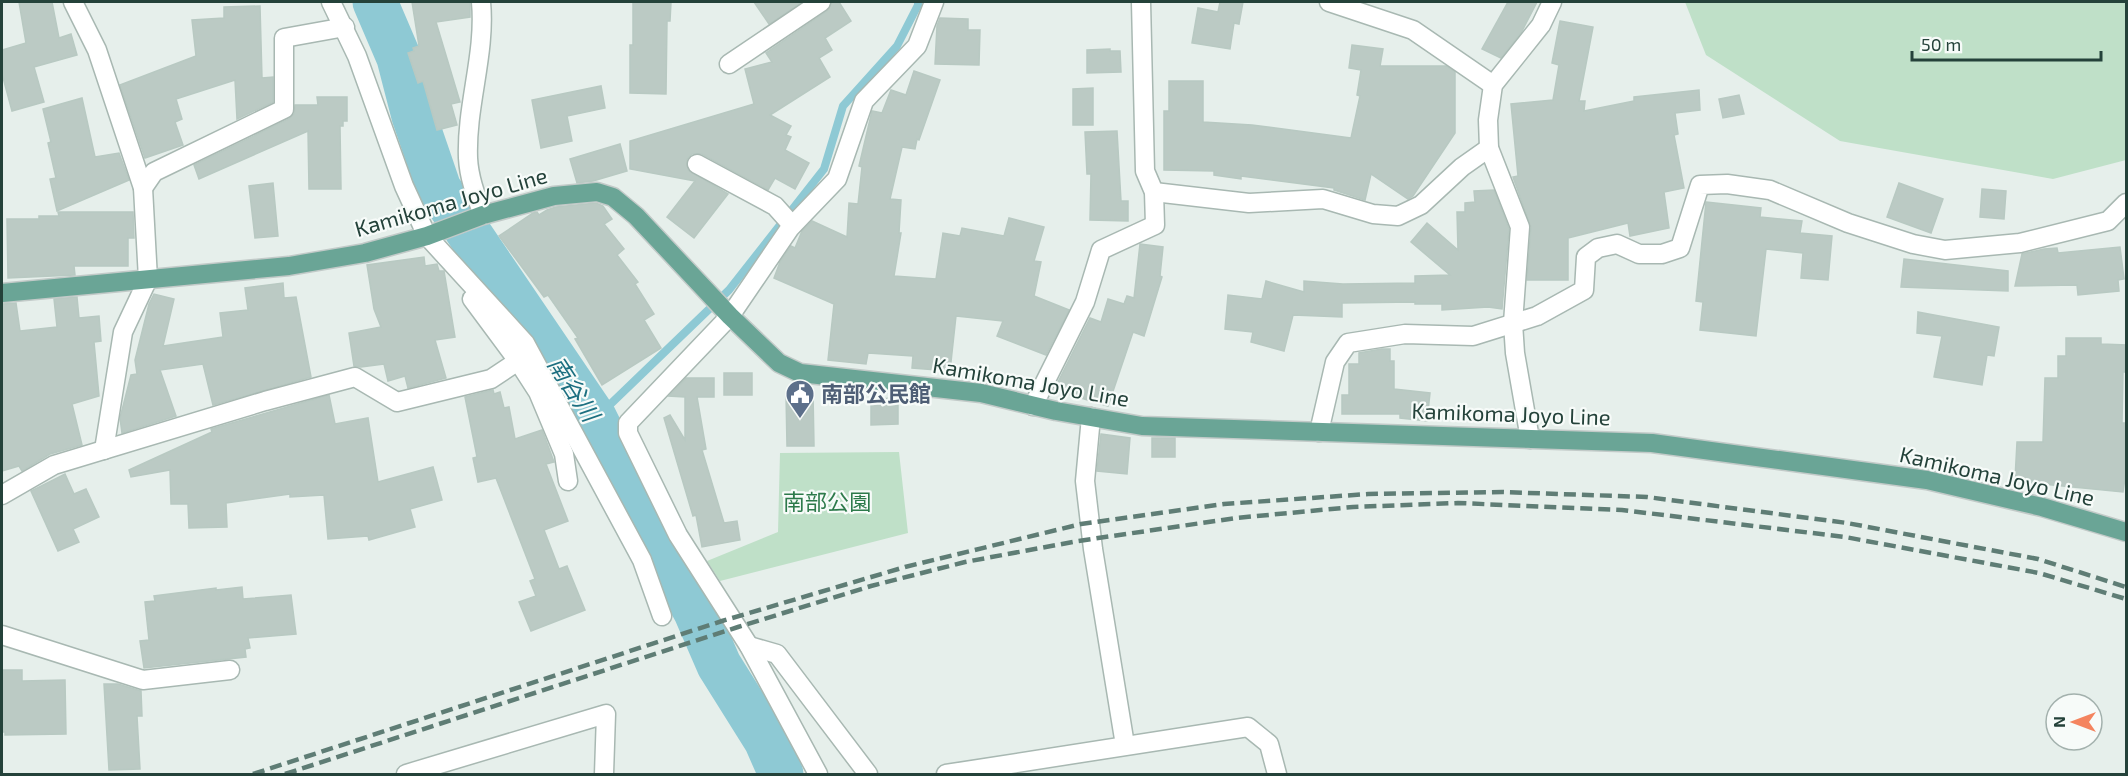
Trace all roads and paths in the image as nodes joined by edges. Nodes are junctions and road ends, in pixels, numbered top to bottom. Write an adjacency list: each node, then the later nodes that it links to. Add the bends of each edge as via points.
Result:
1 (73, 2): 14 (street, via 98,50)
2 (331, 2): 9 (street)
3 (481, 2): 17 (street, via 483,23 469,120 468,159)
4 (821, 2): 10 (street)
5 (934, 2): 18 (street, via 917,46 864,101 837,179)
6 (1142, 2): 15 (street, via 1145,171)
7 (1329, 2): 11 (street, via 1413,30)
8 (1552, 2): 11 (street, via 1541,24)
9 (345, 27): 14 (street, via 284,38 284,109 154,172); 19 (street, via 404,186)
10 (729, 64)
11 (1493, 85): 12 (street)
12 (1489, 148): 15 (street, via 1421,205 1398,216 1373,214 1323,199 1249,203); 24 (street, via 1520,227)
13 (697, 165): 18 (street, via 775,206)
14 (143, 188): 21 (street)
15 (1154, 192): 26 (street, via 1155,225 1101,250 1085,302)
16 (2127, 203): 24 (street, via 2108,221 2020,243 1945,250 1848,224 1770,190 1700,185 1680,248 1662,255 1639,255 1617,244 1598,248 1586,257 1584,290 1537,316)
17 (479, 217): 19 (main road, Kamikoma Joyo Line); 23 (main road, Kamikoma Joyo Line, via 554,196 597,192 613,197 636,216)
18 (792, 225): 23 (street)
19 (430, 235): 20 (street); 21 (main road, Kamikoma Joyo Line, via 365,254)
20 (453, 263): 25 (street, via 467,293); 34 (street, via 525,343 642,560)
21 (148, 279): 22 (main road, Kamikoma Joyo Line); 30 (street, via 123,332)
22 (2, 293)
23 (730, 316): 26 (main road, Kamikoma Joyo Line, via 778,363 800,374 981,393); 36 (street, via 628,423 628,433 678,535)
24 (1513, 323): 28 (street, via 1473,336 1405,334 1348,343 1335,362); 29 (street)
25 (518, 361): 30 (street, via 491,379 397,402 355,377); 31 (street, via 538,392 564,454)
26 (1033, 406): 27 (main road, Kamikoma Joyo Line)
27 (1091, 417): 28 (main road, Kamikoma Joyo Line, via 1142,426); 38 (street, via 1085,481 1092,549)
28 (1319, 432): 29 (main road, Kamikoma Joyo Line)
29 (1530, 439): 33 (main road, Kamikoma Joyo Line, via 1652,443 1928,480)
30 (104, 450): 32 (street, via 54,465)
31 (568, 481)
32 (2, 495)
33 (2127, 532)
34 (662, 616)
35 (2, 635): 37 (street, via 143,680)
36 (749, 646): 41 (street); 42 (street, via 777,654)
37 (230, 670)
38 (1125, 745): 43 (street); 44 (street, via 1248,727 1269,744)
39 (406, 774): 40 (street, via 606,714)
40 (604, 774)
41 (818, 774)
42 (868, 774)
43 (946, 774)
44 (1277, 774)

